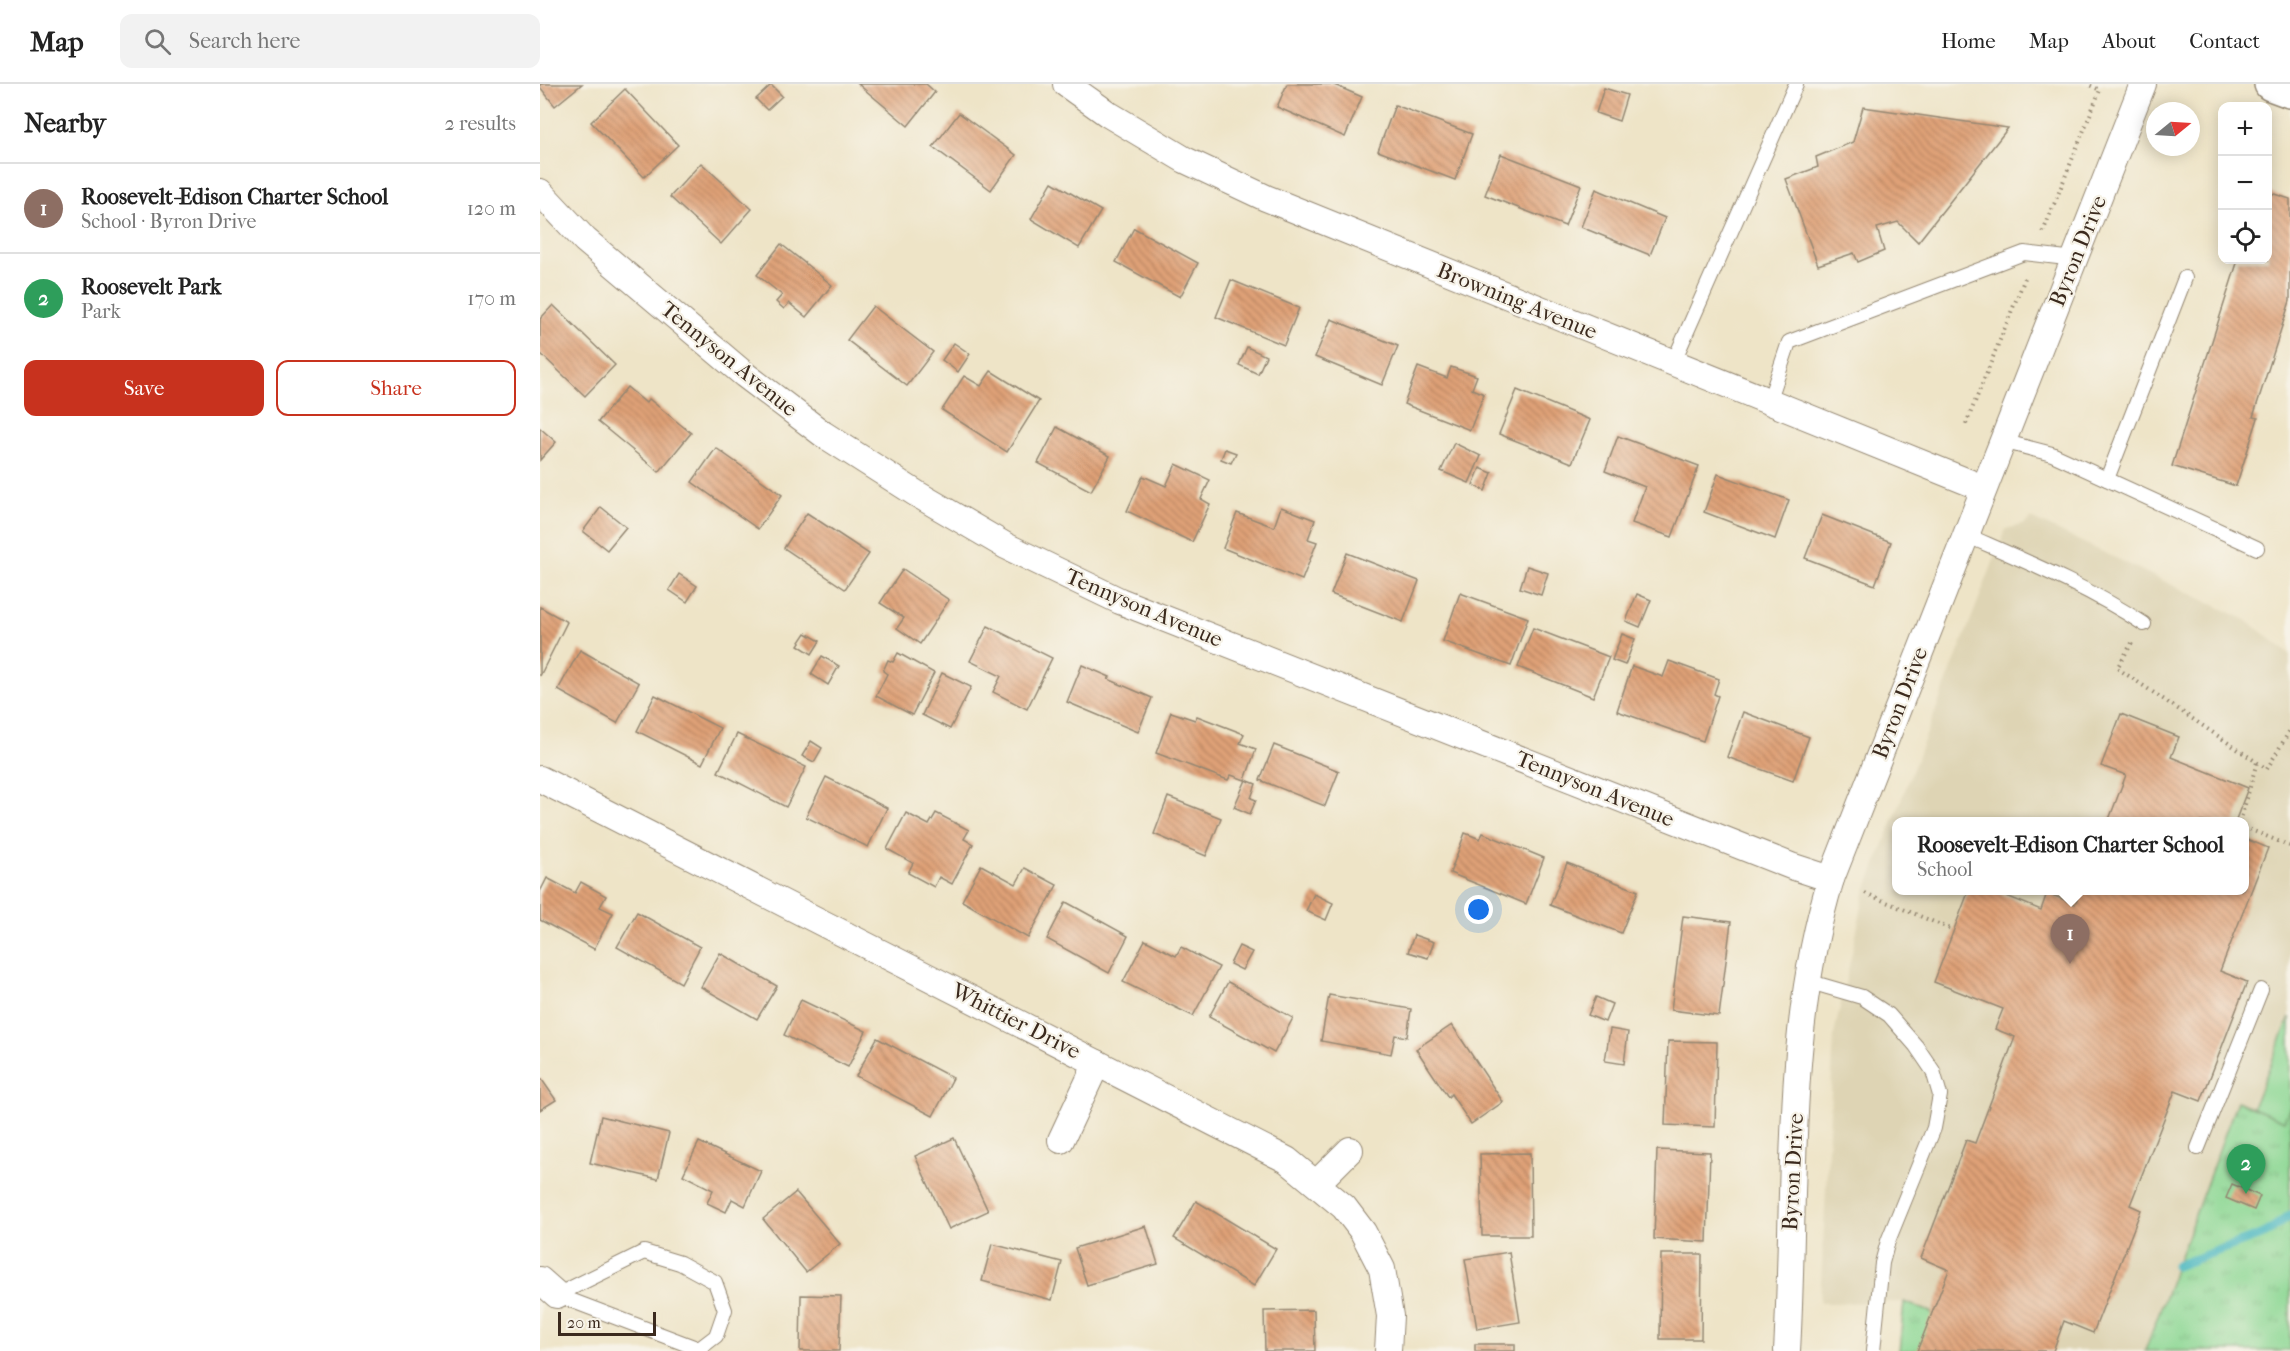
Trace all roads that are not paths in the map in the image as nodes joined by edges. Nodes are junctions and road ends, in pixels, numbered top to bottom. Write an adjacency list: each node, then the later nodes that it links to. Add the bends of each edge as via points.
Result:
1 (1066, 84): 7 (street, Browning Avenue, via 1185,160 1266,198)
2 (1796, 84): 7 (lane)
3 (2143, 84): 5 (street, Byron Drive)
4 (540, 192): 16 (street, Tennyson Avenue, via 585,240 788,408 917,494 1006,546 1120,601)
5 (2075, 259): 8 (lane, via 2024,253 1789,342); 9 (street, Byron Drive)
6 (2185, 278): 10 (lane)
7 (1673, 363): 8 (street, Browning Avenue)
8 (1768, 402): 11 (street, Browning Avenue)
9 (2002, 441): 10 (lane, via 2052,454); 11 (street, Byron Drive)
10 (2107, 479): 13 (lane)
11 (1983, 488): 12 (street, Byron Drive)
12 (1965, 535): 14 (lane, via 2064,578); 16 (street, Byron Drive)
13 (2257, 548)
14 (2144, 624)
15 (540, 779): 19 (street, Whittier Drive)
16 (1831, 879): 17 (street, Byron Drive, via 1818,921)
17 (1807, 981): 26 (street, Byron Drive, via 1798,1055 1790,1194); 27 (lane, via 1863,997 1889,1015 1933,1071 1940,1095 1934,1128 1888,1240)
18 (2261, 990): 21 (lane)
19 (1097, 1063): 20 (street); 23 (street, Whittier Drive, via 1287,1160)
20 (1061, 1140)
21 (2198, 1148)
22 (1350, 1150): 23 (street)
23 (1317, 1183): 25 (street, Whittier Drive, via 1344,1207 1363,1232 1382,1269 1390,1316)
24 (549, 1287): 24 (lane, via 644,1252 680,1263 715,1282 725,1310 716,1336 699,1349)
25 (1388, 1351)
26 (1787, 1351)
27 (1873, 1351)

